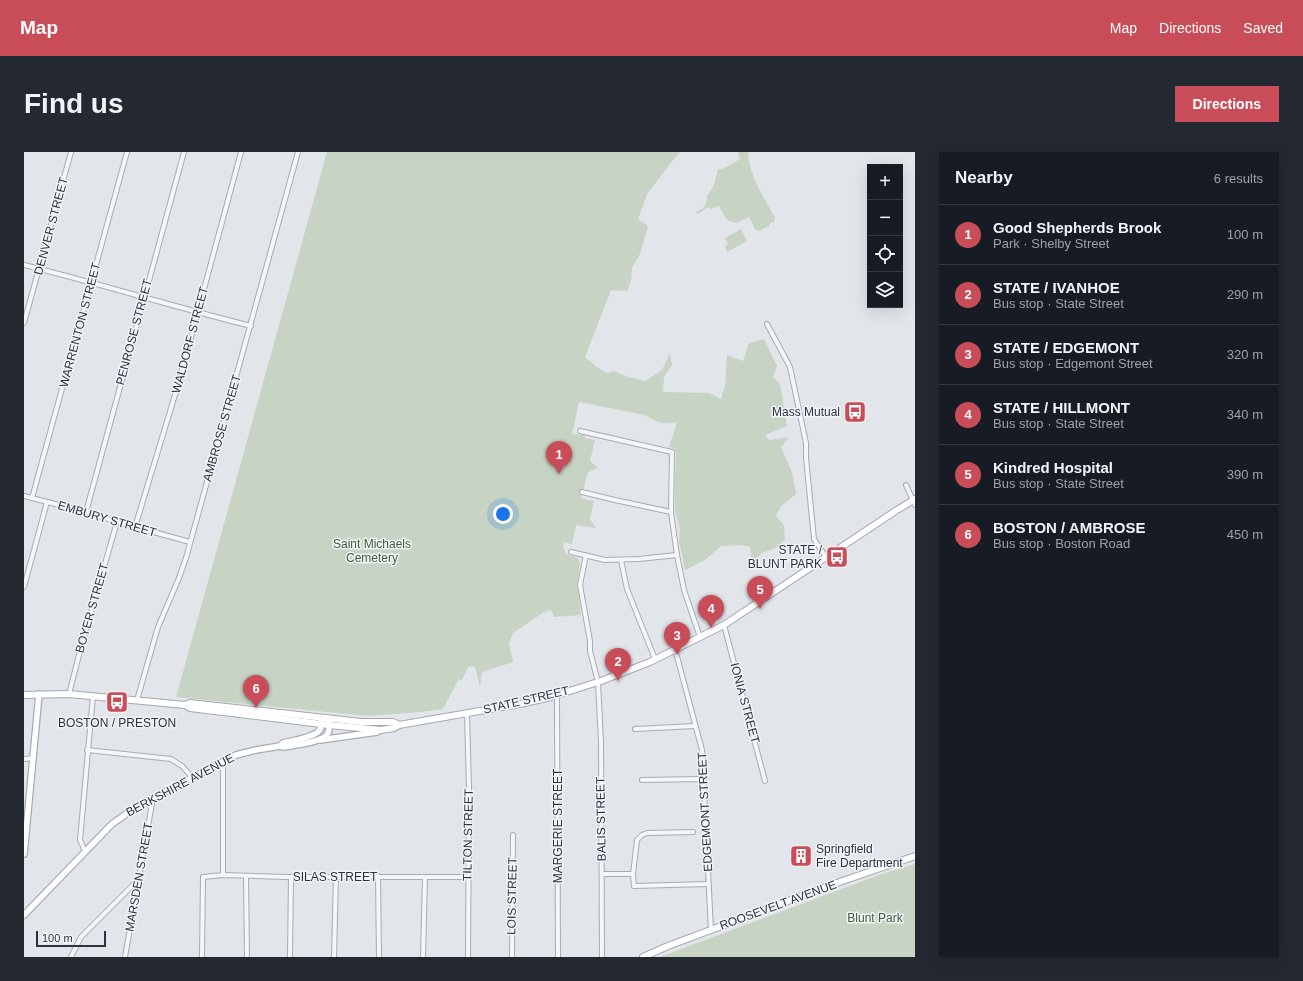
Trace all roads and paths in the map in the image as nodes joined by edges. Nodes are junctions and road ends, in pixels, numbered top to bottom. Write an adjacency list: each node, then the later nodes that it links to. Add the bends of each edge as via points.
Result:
1 (71, 152): 7 (street, DENVER STREET)
2 (127, 152): 8 (street, WARRENTON STREET)
3 (184, 152): 9 (street, PENROSE STREET)
4 (241, 152): 10 (street, WALDORF STREET)
5 (298, 152): 13 (street, AMBROSE STREET)
6 (24, 265): 7 (street)
7 (40, 269): 8 (street); 11 (street, DENVER STREET)
8 (92, 282): 9 (street); 18 (street, WARRENTON STREET)
9 (144, 296): 10 (street); 21 (street, PENROSE STREET)
10 (197, 313): 13 (street); 24 (street, WALDORF STREET, via 160,448)
11 (24, 323)
12 (767, 324): 29 (street, via 790,366 806,443 814,539)
13 (250, 326): 25 (street, AMBROSE STREET)
14 (580, 431): 22 (street, via 672,452)
15 (906, 485): 19 (street)
16 (582, 492): 22 (street)
17 (24, 496): 18 (street, EMBURY STREET)
18 (32, 498): 20 (street, EMBURY STREET)
19 (914, 501): 29 (main road, STATE STREET)
20 (47, 502): 21 (street, EMBURY STREET); 31 (street)
21 (86, 512): 23 (street, EMBURY STREET)
22 (671, 512): 27 (street)
23 (117, 522): 24 (street, EMBURY STREET); 38 (street, BOYER STREET)
24 (135, 527): 25 (street, EMBURY STREET)
25 (190, 542): 42 (street, AMBROSE STREET, via 182,570 158,627)
26 (571, 552): 28 (street)
27 (677, 555): 30 (street); 33 (street, via 684,590)
28 (586, 556): 30 (street); 36 (street, BALIS STREET, via 580,585 590,651)
29 (826, 557): 32 (main road, STATE STREET)
30 (621, 560): 35 (street, via 627,589)
31 (24, 587)
32 (724, 625): 33 (main road, STATE STREET); 59 (street, IONIA STREET)
33 (700, 637): 34 (main road, STATE STREET)
34 (674, 650): 35 (main road, STATE STREET); 47 (street, EDGEMONT STREET)
35 (655, 659): 36 (main road, STATE STREET)
36 (598, 682): 41 (main road, STATE STREET); 67 (street, BALIS STREET)
37 (39, 694): 38 (main road); 39 (main road); 53 (main road)
38 (69, 694): 40 (main road)
39 (24, 695)
40 (93, 696): 42 (main road); 52 (street)
41 (557, 696): 43 (main road, STATE STREET); 90 (street, MARGERIE STREET)
42 (137, 700): 44 (main road, via 185,705 190,703)
43 (468, 713): 46 (main road, STATE STREET); 75 (street, TILTON STREET)
44 (324, 720): 45 (main road, STATE STREET); 46 (main road, STATE STREET, via 393,722); 51 (main road, BERKSHIRE AVENUE, via 318,732)
45 (329, 725): 49 (main road, STATE STREET); 50 (main road, via 328,734)
46 (399, 725): 49 (main road, STATE STREET)
47 (695, 726): 48 (street); 57 (street, EDGEMONT STREET, via 702,750)
48 (635, 729)
49 (381, 730): 50 (main road, BERKSHIRE AVENUE)
50 (316, 741): 51 (main road, BERKSHIRE AVENUE)
51 (280, 746): 55 (main road, BERKSHIRE AVENUE, via 243,753)
52 (87, 750): 56 (street, via 171,759); 64 (street, via 80,840)
53 (34, 758): 54 (street); 61 (main road)
54 (24, 759)
55 (222, 761): 56 (main road, BERKSHIRE AVENUE); 69 (street)
56 (192, 777): 60 (main road, BERKSHIRE AVENUE)
57 (704, 779): 58 (street); 77 (street, EDGEMONT STREET)
58 (642, 780)
59 (765, 781)
60 (153, 798): 64 (main road, BERKSHIRE AVENUE, via 112,824); 76 (street, MARSDEN STREET)
61 (26, 811): 65 (main road)
62 (693, 832): 68 (street, via 642,835 637,840)
63 (513, 835): 89 (street, LOIS STREET)
64 (85, 851): 78 (main road, BERKSHIRE AVENUE)
65 (24, 854)
66 (915, 856): 79 (main road, ROOSEVELT AVENUE)
67 (602, 874): 68 (street); 91 (street, BALIS STREET)
68 (633, 874): 77 (street, via 634,886)
69 (223, 875): 70 (street, SILAS STREET); 82 (street, SILAS STREET, via 203,877)
70 (246, 876): 73 (street, SILAS STREET); 83 (street)
71 (336, 876): 72 (street, SILAS STREET); 73 (street, SILAS STREET); 85 (street)
72 (378, 876): 74 (street, SILAS STREET); 86 (street)
73 (291, 877): 84 (street)
74 (425, 877): 75 (street, SILAS STREET); 87 (street)
75 (468, 877): 88 (street, TILTON STREET)
76 (140, 878): 80 (street, via 81,938); 81 (street, MARSDEN STREET)
77 (708, 884): 79 (street, EDGEMONT STREET)
78 (24, 915)
79 (711, 930): 92 (main road, ROOSEVELT AVENUE)
80 (72, 957)
81 (125, 957)
82 (202, 957)
83 (247, 957)
84 (290, 957)
85 (334, 957)
86 (379, 957)
87 (423, 957)
88 (468, 957)
89 (512, 957)
90 (558, 957)
91 (602, 957)
92 (643, 957)

